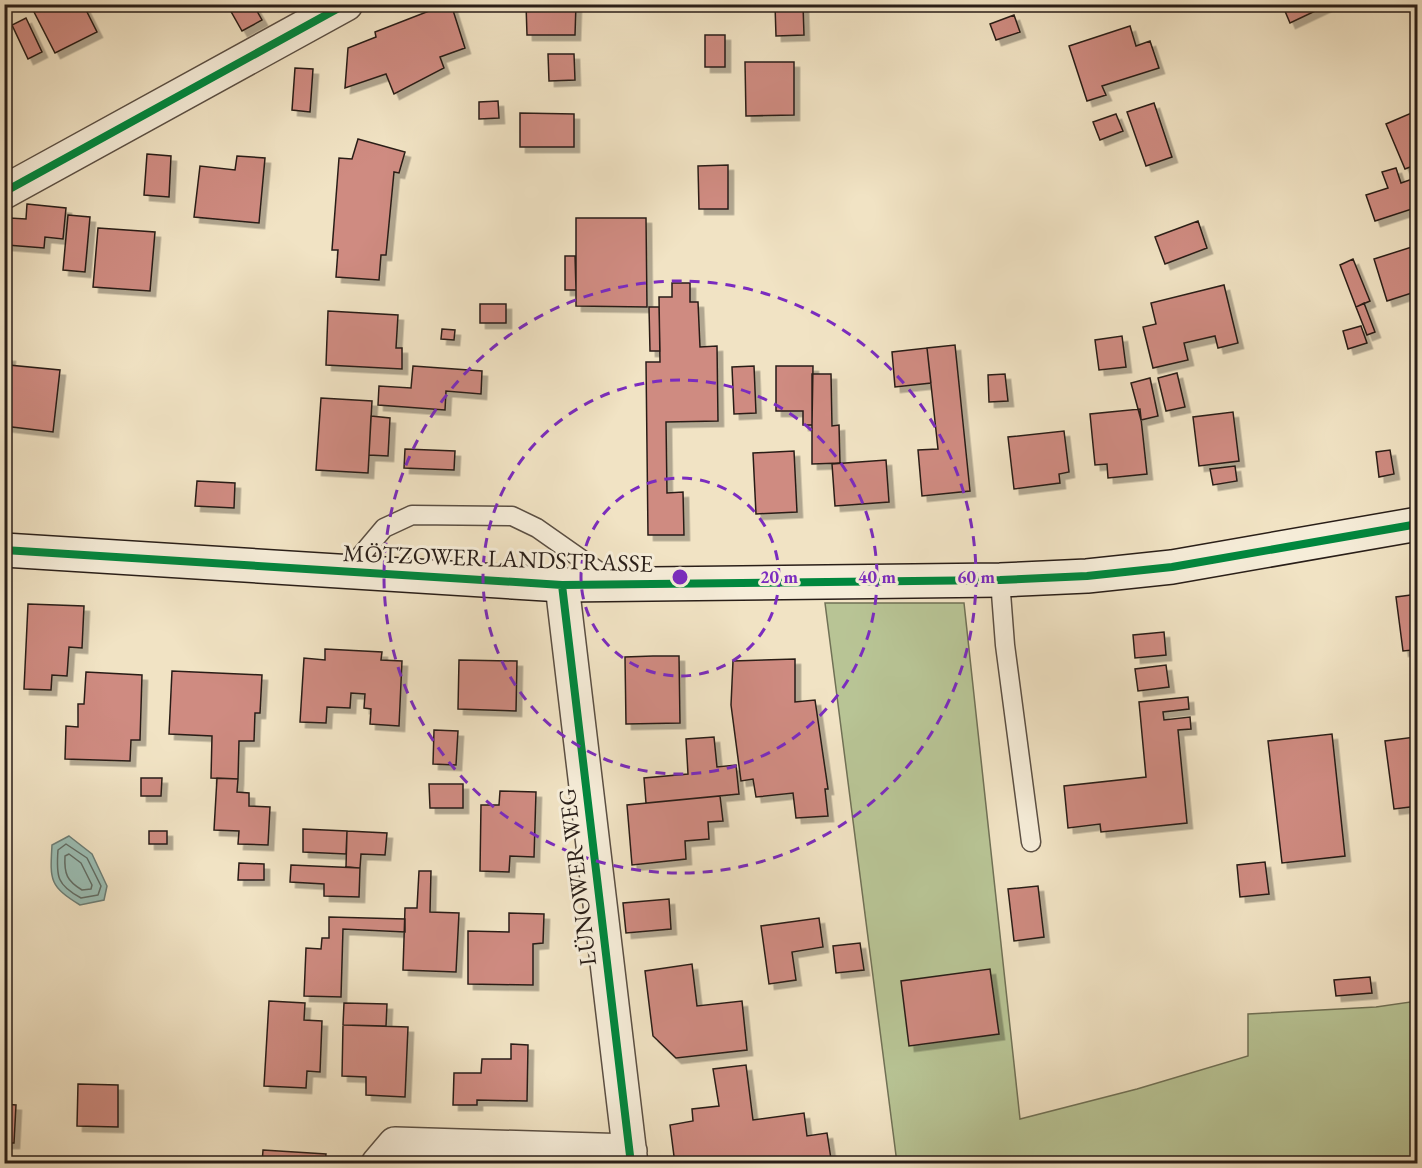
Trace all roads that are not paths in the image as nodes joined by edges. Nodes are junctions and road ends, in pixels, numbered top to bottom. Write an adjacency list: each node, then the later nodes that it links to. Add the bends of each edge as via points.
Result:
1 (346, 4): 2 (main road)
2 (4, 192)
3 (1418, 524): 6 (main road, MÖTZOWER LANDSTRASSE, via 1172,567)
4 (4, 550): 5 (main road, MÖTZOWER LANDSTRASSE)
5 (347, 572): 7 (main road, MÖTZOWER LANDSTRASSE); 8 (lane, via 384,528 412,515 512,516 537,528)
6 (1000, 580): 8 (main road, MÖTZOWER LANDSTRASSE); 9 (lane)
7 (562, 585): 8 (main road, MÖTZOWER LANDSTRASSE); 11 (main road, LÜNOWER WEG)
8 (618, 585)
9 (1031, 842)
10 (387, 1154): 11 (main road, LÜNOWER WEG)
11 (630, 1157)

